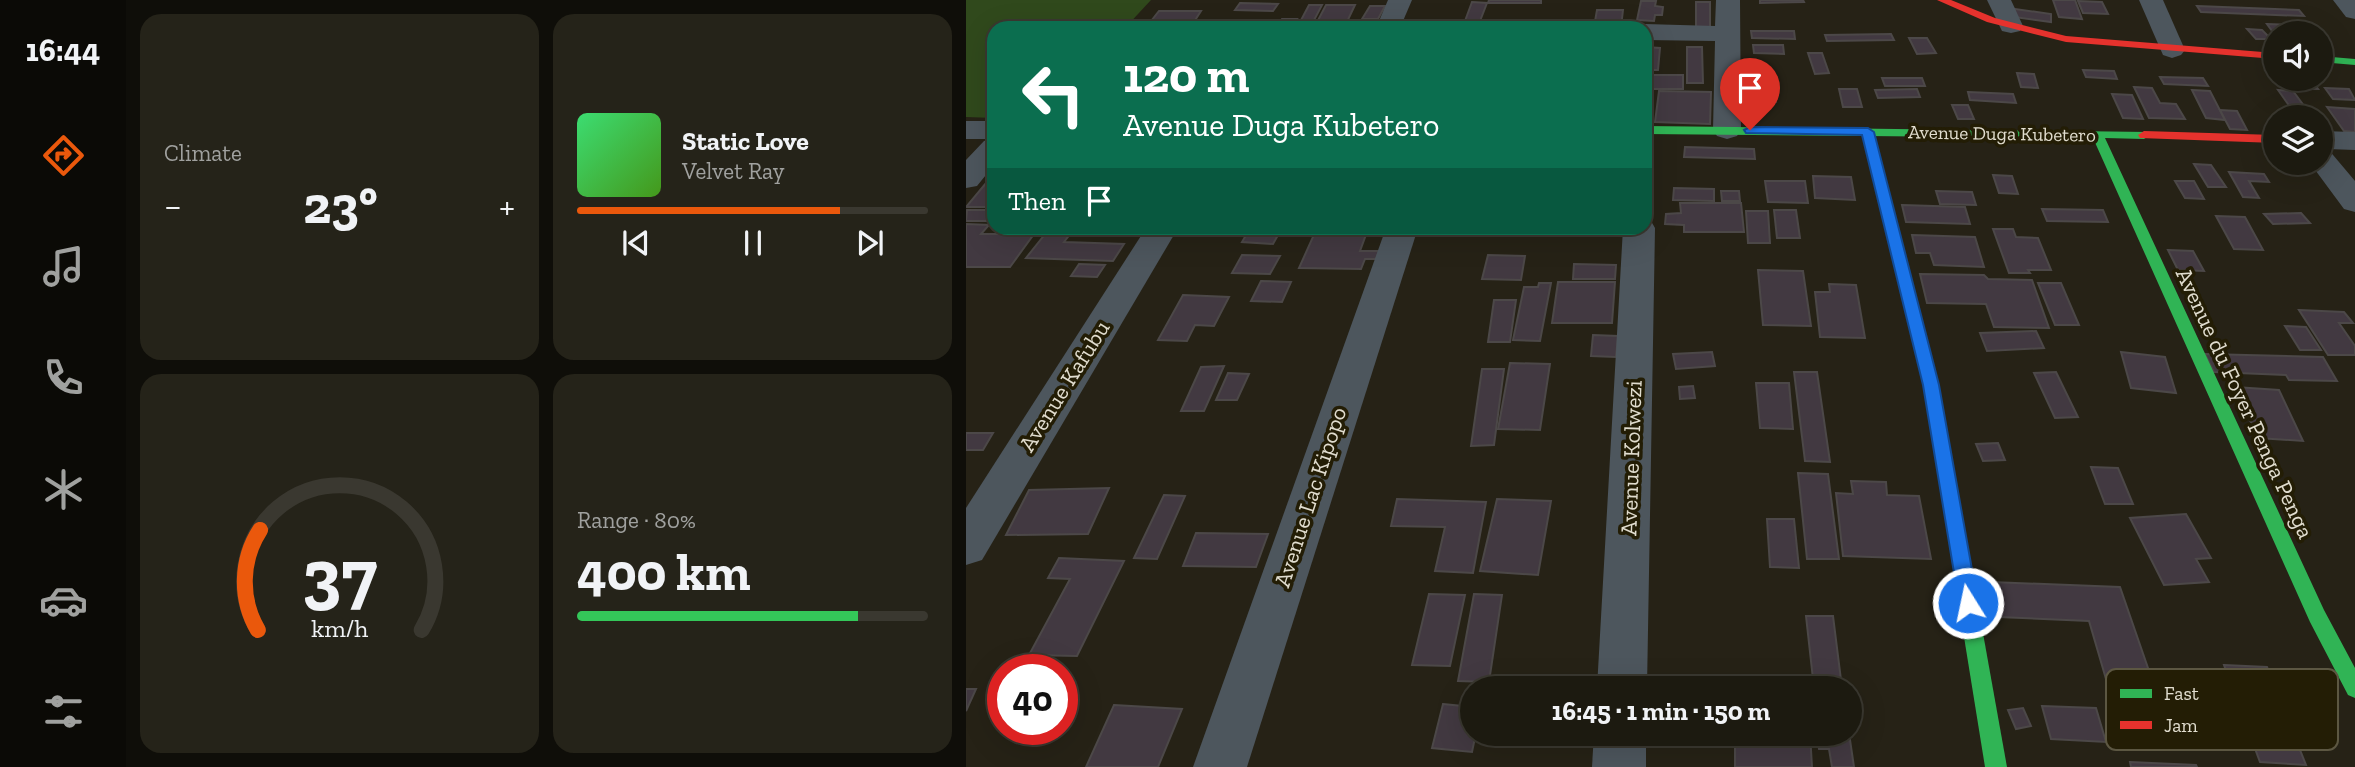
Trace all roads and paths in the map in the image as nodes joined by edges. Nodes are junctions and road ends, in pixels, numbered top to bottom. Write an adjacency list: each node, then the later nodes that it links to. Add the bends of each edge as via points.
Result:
1 (1400, 0): 8 (street)
2 (1728, 0): 11 (street)
3 (1942, 0): 9 (street)
4 (1999, 0): 9 (street)
5 (2151, 0): 12 (street)
6 (2345, 0): 7 (street)
7 (2355, 12)
8 (1391, 21)
9 (2011, 26): 12 (street, via 2066,39)
10 (1652, 32): 11 (street)
11 (1729, 34): 19 (street)
12 (2172, 50): 13 (street)
13 (2263, 55)
14 (2333, 60): 15 (street)
15 (2355, 62)
16 (966, 130): 17 (street)
17 (987, 130)
18 (1652, 130): 19 (street, Avenue Duga Kubetero)
19 (1727, 130): 20 (street, Avenue Duga Kubetero)
20 (1868, 132): 21 (street, Avenue Duga Kubetero); 38 (street, via 1931,385)
21 (2097, 134): 22 (street, Avenue Duga Kubetero); 34 (street, Avenue du Foyer Penga Penga, via 2317,616)
22 (2263, 139)
23 (2333, 140): 24 (street)
24 (2355, 141)
25 (987, 155): 27 (street)
26 (2333, 173): 28 (street)
27 (966, 179)
28 (2355, 202)
29 (1158, 235): 32 (street, Avenue Kafubu)
30 (1400, 235): 36 (street, Avenue Lac Kipopo)
31 (1639, 235): 33 (street, Avenue Kolwezi)
32 (966, 546)
33 (1622, 676)
34 (2355, 688)
35 (1620, 746): 37 (street)
36 (1220, 767)
37 (1619, 767)
38 (1996, 767)

